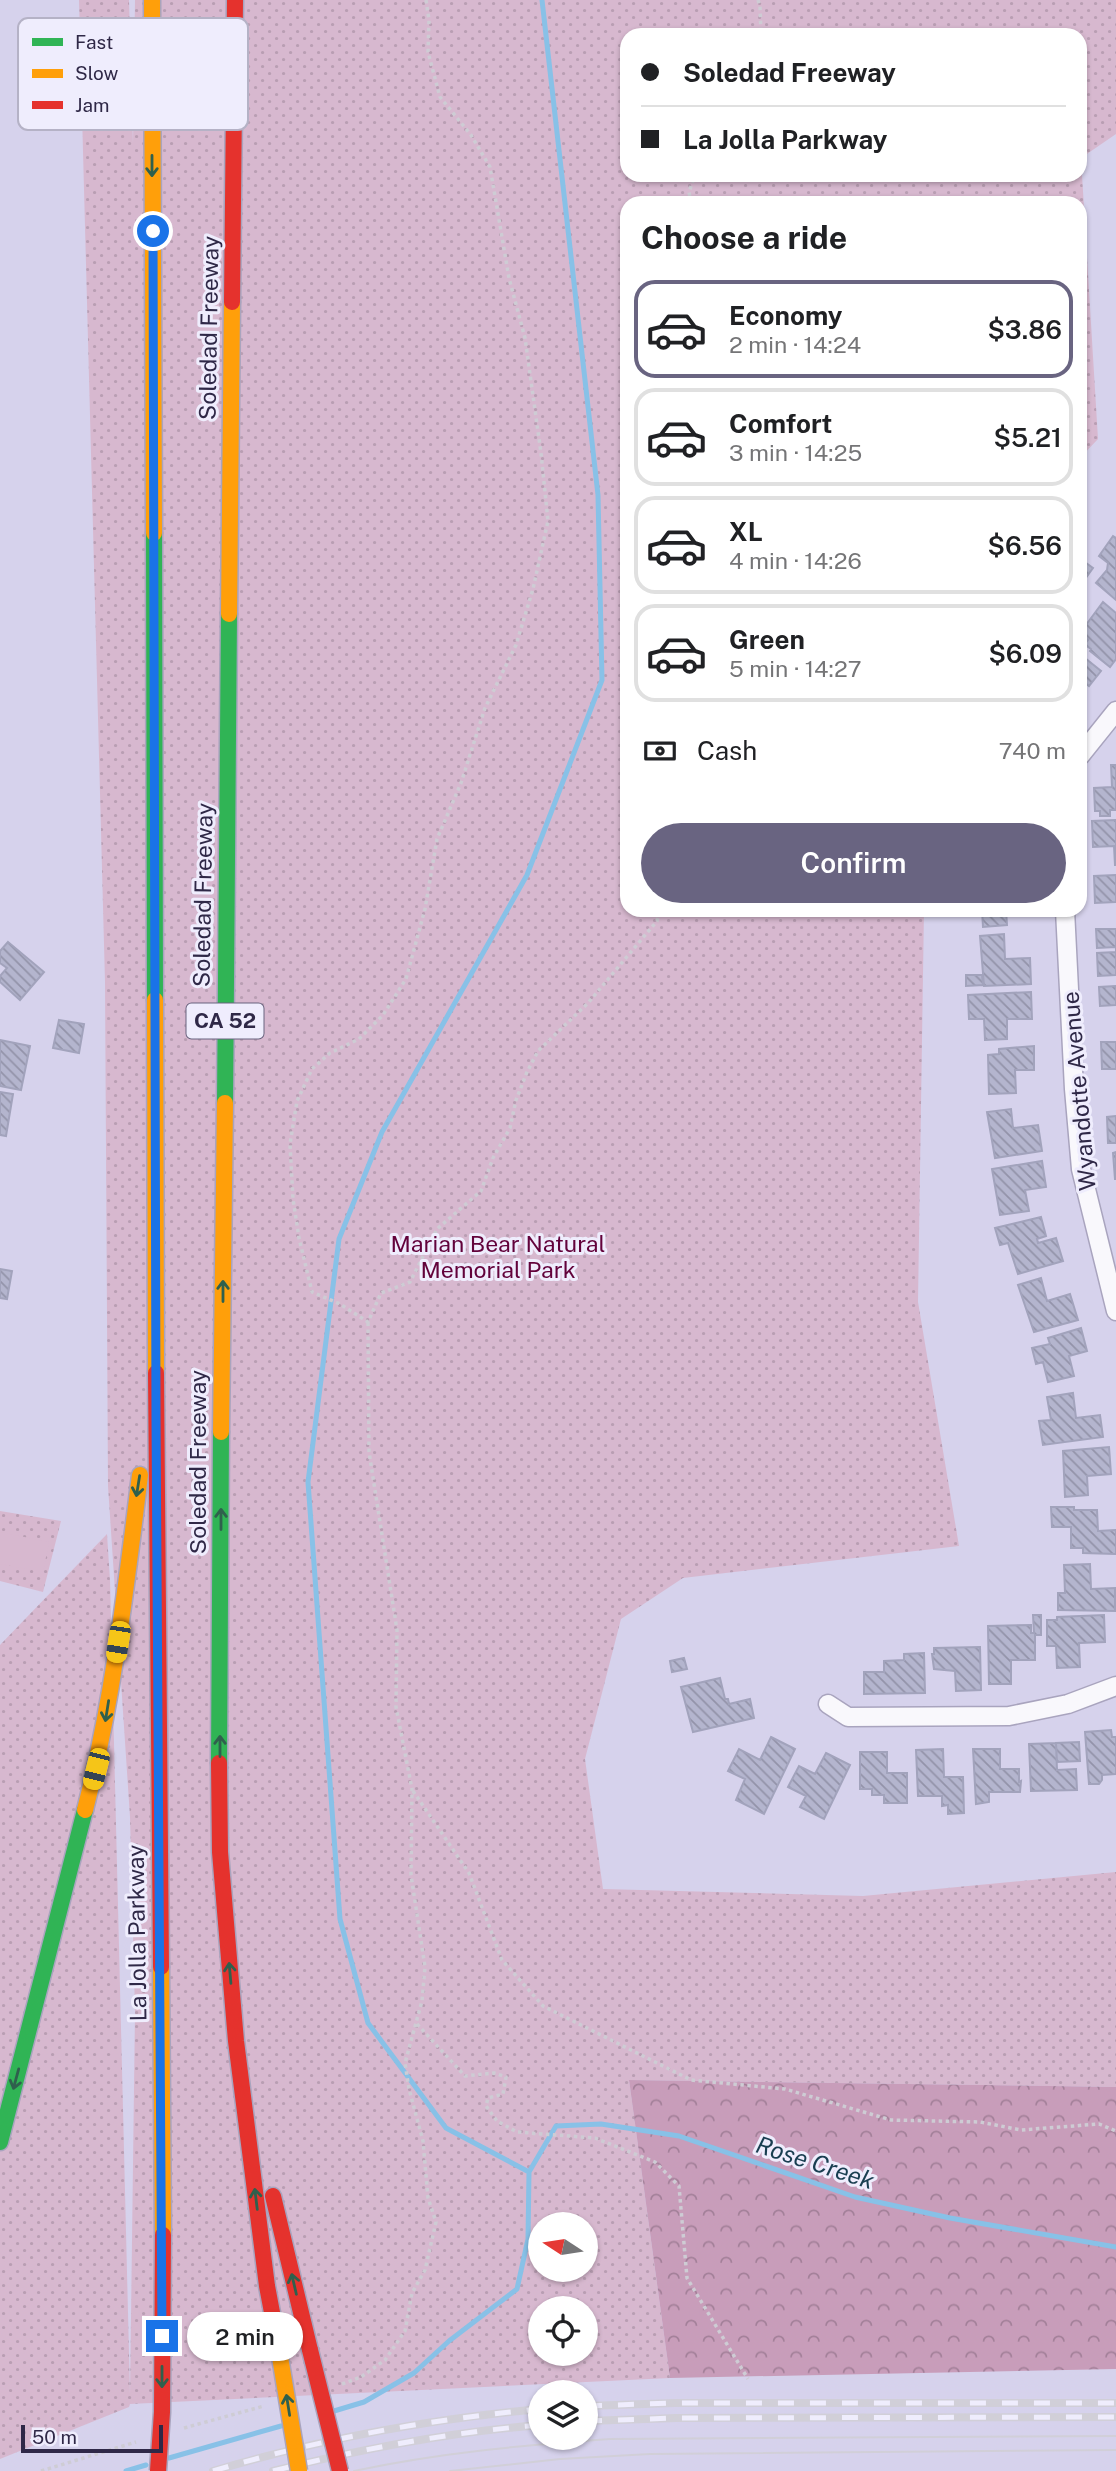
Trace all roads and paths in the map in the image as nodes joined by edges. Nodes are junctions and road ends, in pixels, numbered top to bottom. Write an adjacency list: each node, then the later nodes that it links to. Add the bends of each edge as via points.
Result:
1 (152, 0): 5 (highway, Soledad Freeway / CA 52, one-way to 5)
2 (235, 0): 6 (highway, Soledad Freeway / CA 52, one-way to 2)
3 (426, 0): 15 (path, via 428,52 440,97 490,167 509,278 525,338 548,521 516,645 485,708 437,839 406,979 383,1015 359,1039 330,1053 312,1069 297,1101 290,1143 293,1199 312,1292)
4 (758, 0): 7 (path)
5 (152, 18)
6 (235, 18)
7 (761, 28)
8 (152, 130): 16 (highway, Soledad Freeway / CA 52, one-way to 16)
9 (234, 130): 22 (highway, Soledad Freeway / CA 52, one-way to 9, via 220,1852 219,1706)
10 (1116, 711): 11 (street)
11 (1087, 747)
12 (658, 917): 15 (path, via 588,1003 538,1051 481,1191 437,1229 410,1282 381,1293)
13 (1065, 917): 14 (street, Wyandotte Avenue, via 1081,1169)
14 (1116, 1311)
15 (368, 1322): 19 (path, via 369,1452 397,1630 396,1707)
16 (156, 1394): 20 (highway, one-way to 20, via 138,1486 102,1744); 28 (highway, La Jolla Parkway, one-way to 28, bridge, via 163,2235)
17 (1116, 1686): 18 (street, via 1068,1704 1009,1716 848,1717)
18 (828, 1704)
19 (412, 1789): 21 (path, via 411,1875 425,1967); 25 (path, via 469,1873 502,1960 543,2006 691,2080 785,2089 891,2120 980,2122 1021,2130 1099,2124)
20 (52, 1942): 23 (highway); 26 (highway, one-way to 26)
21 (416, 2023): 24 (path, via 405,2063); 27 (path, via 465,2076 494,2073 506,2077 503,2094 488,2098 486,2106 497,2121 517,2132 595,2138 655,2162 678,2186 687,2278)
22 (236, 2041): 29 (highway, one-way to 22, bridge, via 267,2286); 30 (highway, one-way to 22, bridge)
23 (0, 2074)
24 (409, 2089)
25 (1116, 2131)
26 (0, 2142)
27 (748, 2379)
28 (158, 2471)
29 (299, 2471)
30 (340, 2471)

